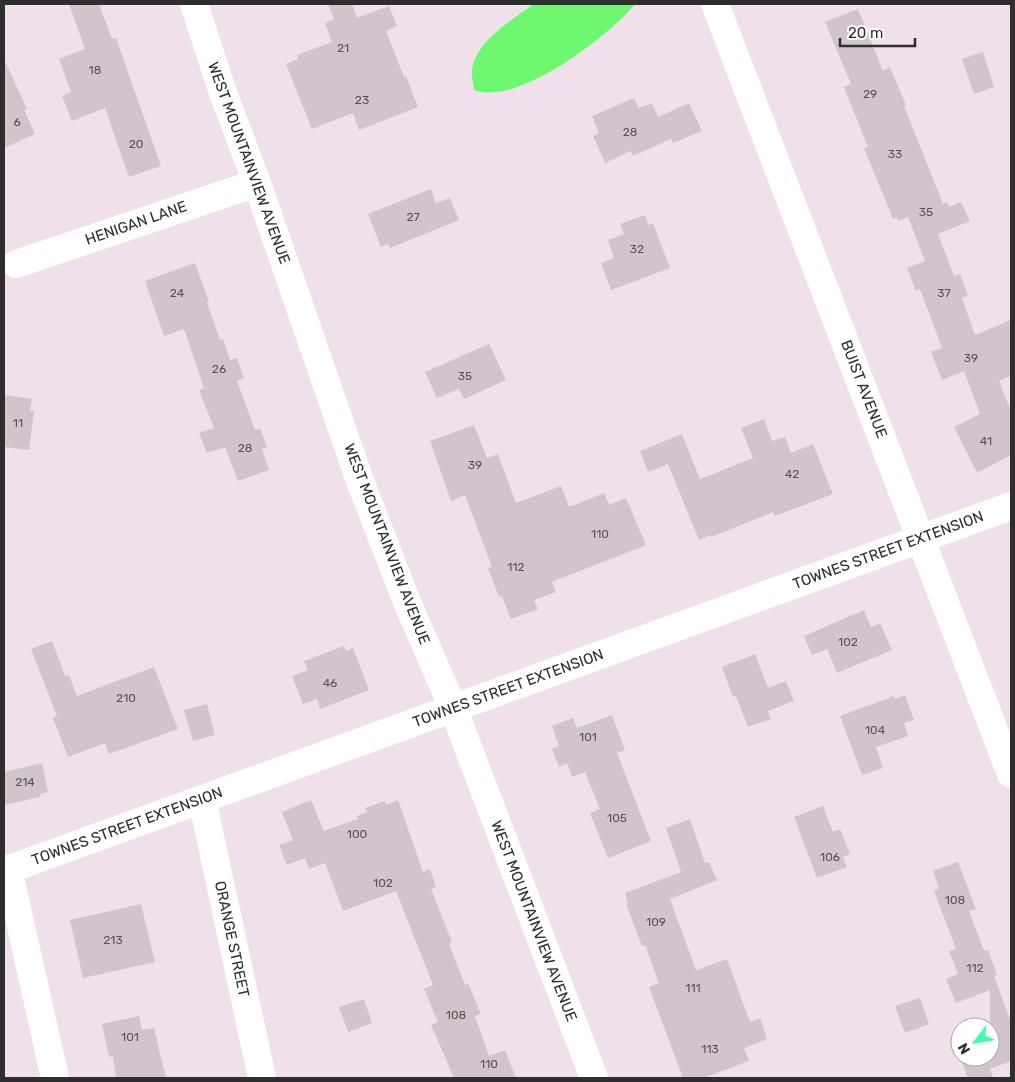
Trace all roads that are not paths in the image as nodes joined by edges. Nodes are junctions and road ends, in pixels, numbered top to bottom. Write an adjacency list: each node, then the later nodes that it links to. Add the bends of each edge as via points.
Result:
1 (194, 4): 3 (street, WEST MOUNTAINVIEW AVENUE)
2 (715, 4): 6 (street, BUIST AVENUE)
3 (257, 183): 4 (street, HENIGAN LANE); 7 (street, WEST MOUNTAINVIEW AVENUE, via 360,481)
4 (16, 264)
5 (1011, 506): 6 (street, TOWNES STREET EXTENSION)
6 (921, 537): 7 (street, TOWNES STREET EXTENSION); 8 (street, BUIST AVENUE)
7 (453, 708): 9 (street, TOWNES STREET EXTENSION); 13 (street, WEST MOUNTAINVIEW AVENUE)
8 (1011, 774)
9 (202, 799): 10 (street, TOWNES STREET EXTENSION); 12 (street, ORANGE STREET)
10 (5, 870): 11 (street)
11 (55, 1078)
12 (262, 1078)
13 (594, 1078)

